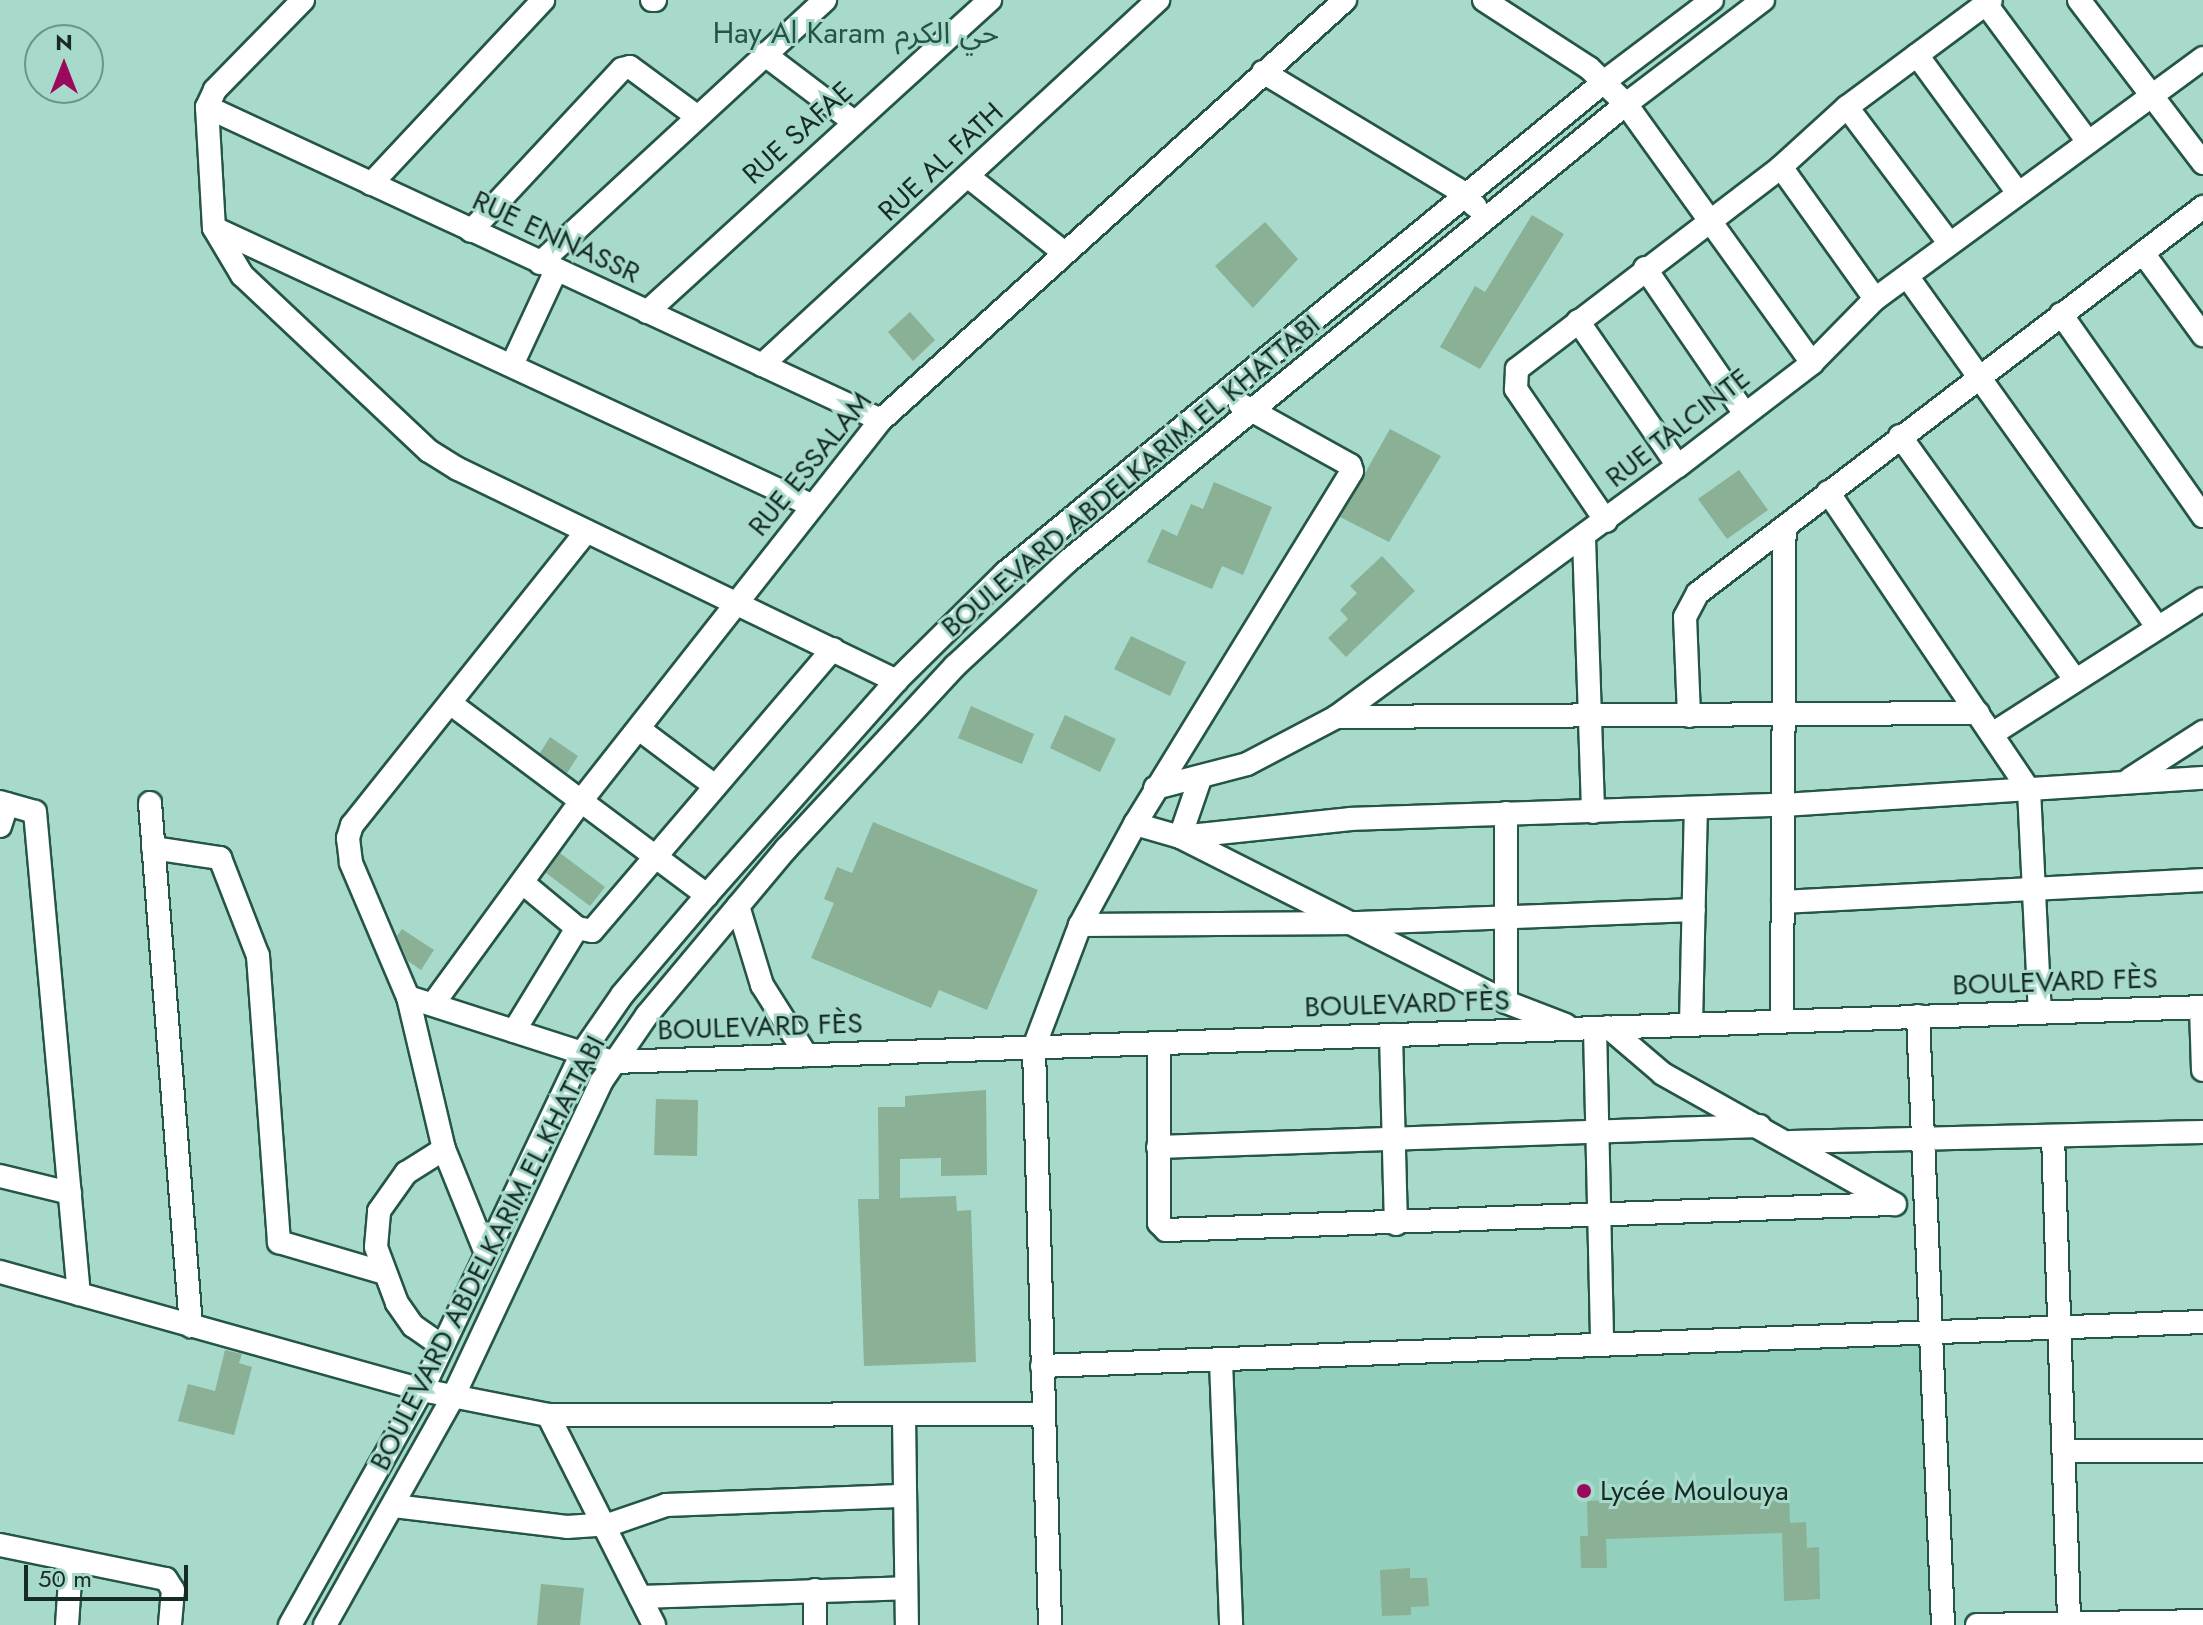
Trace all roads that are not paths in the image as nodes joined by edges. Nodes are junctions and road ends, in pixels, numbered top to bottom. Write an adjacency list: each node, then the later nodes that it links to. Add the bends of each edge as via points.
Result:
1 (303, 0): 19 (street, via 215,90)
2 (543, 0): 27 (street)
3 (825, 0): 12 (street)
4 (990, 0): 22 (street, RUE SAFAE)
5 (1158, 0): 26 (street, RUE AL FATH)
6 (1345, 0): 15 (street, RUE ESSALAM)
7 (1484, 0): 16 (street)
8 (1712, 0): 16 (street, BOULEVARD ABDELKARIM EL KHATTABI)
9 (1763, 0): 18 (street, BOULEVARD ABDELKARIM EL KHATTABI)
10 (2079, 0): 17 (street)
11 (1989, 2): 13 (street); 23 (street)
12 (764, 54): 21 (street); 22 (street)
13 (1917, 55): 20 (street); 28 (street)
14 (2203, 58): 17 (street, RUE TALCINTE)
15 (1263, 72): 29 (street); 36 (street, RUE ESSALAM)
16 (1605, 81): 18 (street); 29 (street, BOULEVARD ABDELKARIM EL KHATTABI)
17 (2151, 95): 23 (street, RUE TALCINTE); 24 (street)
18 (1626, 104): 31 (street, BOULEVARD ABDELKARIM EL KHATTABI); 32 (street)
19 (207, 107): 27 (street, RUE ENNASSR); 33 (street)
20 (1847, 107): 25 (street); 35 (street)
21 (695, 115): 34 (street, via 625,67); 38 (street)
22 (854, 122): 42 (street, RUE SAFAE)
23 (2088, 142): 28 (street, RUE TALCINTE)
24 (2203, 163)
25 (1781, 167): 32 (street); 41 (street)
26 (970, 178): 36 (street); 48 (street, RUE AL FATH)
27 (371, 184): 34 (street, RUE ENNASSR)
28 (2018, 193): 35 (street, RUE TALCINTE)
29 (1467, 197): 31 (street); 50 (street, BOULEVARD ABDELKARIM EL KHATTABI)
30 (2203, 207): 37 (street)
31 (1486, 218): 51 (street, BOULEVARD ABDELKARIM EL KHATTABI)
32 (1710, 220): 39 (street); 46 (street)
33 (214, 228): 47 (street); 61 (street, via 242,275 429,451)
34 (471, 231): 38 (street, RUE ENNASSR)
35 (1949, 243): 40 (street, RUE TALCINTE)
36 (1062, 251): 53 (street, RUE ESSALAM)
37 (2143, 253): 43 (street); 45 (street)
38 (548, 267): 42 (street, RUE ENNASSR); 47 (street)
39 (1645, 268): 44 (street); 52 (street)
40 (1907, 276): 41 (street, RUE TALCINTE); 49 (street)
41 (1875, 299): 46 (street, RUE TALCINTE)
42 (647, 312): 48 (street, RUE ENNASSR)
43 (2061, 314): 49 (street); 58 (street)
44 (1578, 321): 55 (street); 59 (street, via 1521,364 1514,383)
45 (2203, 335)
46 (1812, 363): 52 (street, RUE TALCINTE)
47 (512, 365): 57 (street)
48 (762, 365): 53 (street, RUE ENNASSR)
49 (1980, 373): 54 (street); 65 (street)
50 (1226, 393): 51 (street); 68 (street, BOULEVARD ABDELKARIM EL KHATTABI, via 1034,548)
51 (1248, 411): 82 (street, via 1350,465 1352,471); 100 (street, BOULEVARD ABDELKARIM EL KHATTABI, via 991,630)
52 (1745, 414): 55 (street, RUE TALCINTE)
53 (881, 420): 57 (street, RUE ESSALAM)
54 (1900, 436): 56 (street); 67 (street)
55 (1678, 466): 59 (street, RUE TALCINTE)
56 (1828, 492): 60 (street); 70 (street)
57 (811, 505): 64 (street, RUE ESSALAM)
58 (2203, 516)
59 (1606, 521): 62 (street, RUE TALCINTE)
60 (1785, 529): 71 (street, via 1688,603); 72 (street)
61 (586, 532): 64 (street); 69 (street)
62 (1584, 538): 73 (street, RUE TALCINTE); 74 (street)
63 (2203, 599): 65 (street)
64 (741, 602): 66 (street); 75 (street, RUE ESSALAM)
65 (2157, 626): 67 (street)
66 (833, 649): 68 (street); 81 (street)
67 (2073, 677): 77 (street)
68 (896, 681): 98 (street, BOULEVARD ABDELKARIM EL KHATTABI)
69 (450, 703): 84 (street); 106 (street, via 348,838 351,863)
70 (1978, 713): 72 (street); 77 (street)
71 (1689, 716): 72 (street); 74 (street)
72 (1781, 716): 86 (street)
73 (1336, 717): 74 (street); 79 (street, RUE TALCINTE, via 1273,752)
74 (1589, 717): 89 (street)
75 (639, 729): 81 (street); 84 (street, RUE ESSALAM)
76 (2203, 732): 80 (street)
77 (1992, 734): 83 (street)
78 (2203, 778): 80 (street)
79 (1200, 779): 82 (street, RUE TALCINTE); 92 (street)
80 (2128, 780): 83 (street)
81 (715, 786): 94 (street)
82 (1155, 788): 91 (street)
83 (2029, 790): 86 (street); 97 (street)
84 (581, 801): 94 (street); 96 (street, RUE ESSALAM)
85 (150, 803): 93 (street)
86 (1783, 805): 87 (street); 99 (street)
87 (1696, 808): 89 (street); 101 (street)
88 (2, 811): 133 (street, via 35,812)
89 (1593, 812): 90 (street)
90 (1506, 813): 92 (street, via 1351,819); 102 (street)
91 (1135, 824): 92 (street); 104 (street)
92 (1180, 837): 103 (street)
93 (153, 848): 140 (street, via 220,858 258,956 279,1242); 143 (street)
94 (655, 856): 98 (street); 105 (street, via 592,931)
95 (2203, 880): 97 (street)
96 (523, 883): 105 (street); 108 (street, RUE ESSALAM)
97 (2036, 888): 99 (street); 110 (street)
98 (707, 895): 119 (street, BOULEVARD ABDELKARIM EL KHATTABI, via 615,1004)
99 (1783, 902): 112 (street)
100 (738, 906): 120 (street, via 762,985); 121 (street, BOULEVARD ABDELKARIM EL KHATTABI)
101 (1694, 910): 102 (street); 113 (street)
102 (1506, 917): 103 (street); 107 (street)
103 (1358, 923): 104 (street); 107 (street)
104 (1080, 925): 118 (street)
105 (577, 928): 115 (street)
106 (408, 997): 108 (street, BOULEVARD FÈS); 131 (street)
107 (1506, 1002): 114 (street)
108 (433, 1004): 115 (street, BOULEVARD FÈS)
109 (2202, 1007): 110 (street, BOULEVARD FÈS); 122 (street)
110 (2040, 1012): 111 (street, BOULEVARD FÈS)
111 (1918, 1016): 112 (street, BOULEVARD FÈS); 128 (street)
112 (1782, 1021): 113 (street, BOULEVARD FÈS)
113 (1691, 1024): 114 (street, BOULEVARD FÈS)
114 (1592, 1028): 116 (street, BOULEVARD FÈS); 123 (street); 125 (street)
115 (514, 1031): 119 (street, BOULEVARD FÈS)
116 (1391, 1035): 117 (street, BOULEVARD FÈS); 127 (street)
117 (1159, 1043): 118 (street, BOULEVARD FÈS); 130 (street)
118 (1034, 1047): 120 (street, BOULEVARD FÈS); 149 (street)
119 (582, 1053): 121 (street, BOULEVARD FÈS); 138 (street, BOULEVARD ABDELKARIM EL KHATTABI)
120 (806, 1055): 121 (street, BOULEVARD FÈS)
121 (614, 1062): 151 (street, BOULEVARD ABDELKARIM EL KHATTABI)
122 (2203, 1070)
123 (1760, 1126): 125 (street); 129 (street)
124 (2203, 1132): 126 (street)
125 (1597, 1133): 127 (street); 135 (street)
126 (2053, 1136): 128 (street); 144 (street)
127 (1394, 1138): 130 (street); 137 (street)
128 (1924, 1140): 129 (street); 136 (street)
129 (1791, 1142): 134 (street)
130 (1158, 1147): 137 (street, via 1159,1223 1166,1230)
131 (444, 1149): 138 (street); 140 (street, via 406,1173 379,1211 376,1247)
132 (0, 1176): 133 (street)
133 (70, 1193): 141 (street)
134 (1894, 1204): 135 (street); 136 (street)
135 (1599, 1217): 137 (street); 146 (street)
136 (1925, 1218): 145 (street)
137 (1396, 1224)
138 (486, 1253): 147 (street, BOULEVARD ABDELKARIM EL KHATTABI)
139 (0, 1272): 141 (street)
140 (381, 1272): 147 (street, via 413,1326)
141 (79, 1294): 143 (street)
142 (2203, 1322): 144 (street)
143 (191, 1326): 150 (street)
144 (2058, 1327): 145 (street); 155 (street)
145 (1929, 1331): 146 (street); 176 (street)
146 (1602, 1344): 148 (street)
147 (442, 1346): 150 (street, BOULEVARD ABDELKARIM EL KHATTABI)
148 (1221, 1361): 149 (street); 175 (street)
149 (1042, 1366): 152 (street)
150 (422, 1390): 151 (street); 169 (street, BOULEVARD ABDELKARIM EL KHATTABI)
151 (453, 1397): 153 (street); 158 (street, BOULEVARD ABDELKARIM EL KHATTABI)
152 (1043, 1414): 154 (street); 174 (street)
153 (548, 1415): 154 (street); 159 (street)
154 (904, 1416): 157 (street)
155 (2064, 1451): 156 (street); 166 (street)
156 (2203, 1451)
157 (905, 1496): 159 (street, via 666,1505); 162 (street)
158 (394, 1506): 159 (street, via 567,1527); 170 (street, BOULEVARD ABDELKARIM EL KHATTABI)
159 (600, 1526): 164 (street)
160 (0, 1545): 161 (street)
161 (71, 1564): 167 (street); 168 (street, via 166,1579 173,1590)
162 (905, 1588): 163 (street); 173 (street)
163 (815, 1590): 164 (street); 172 (street)
164 (640, 1597): 171 (street)
165 (2203, 1621): 166 (street)
166 (2068, 1624): 177 (street)
167 (67, 1625)
168 (170, 1625)
169 (290, 1625)
170 (325, 1625)
171 (654, 1625)
172 (815, 1625)
173 (907, 1625)
174 (1050, 1625)
175 (1231, 1625)
176 (1943, 1625)
177 (1977, 1625)

